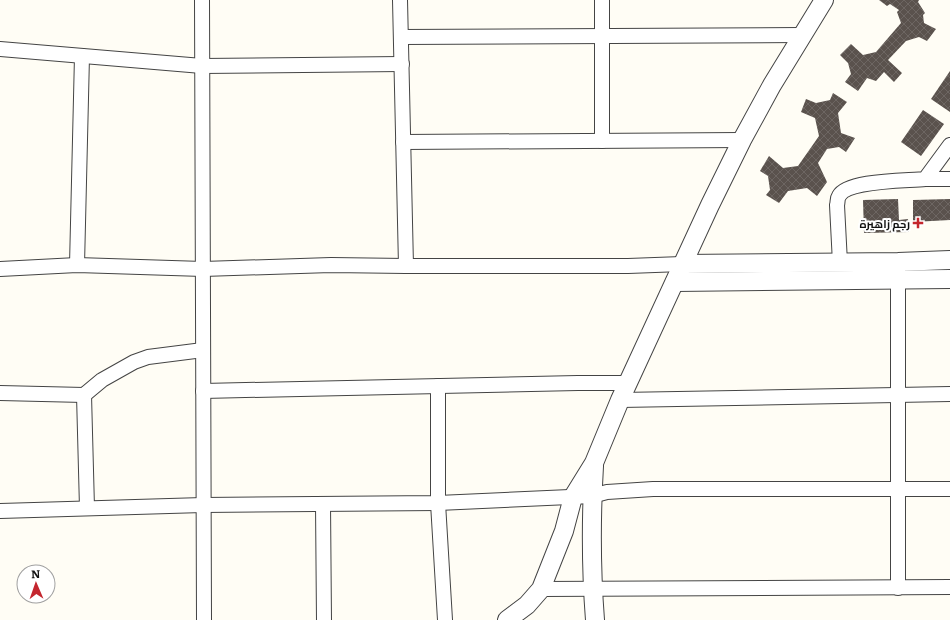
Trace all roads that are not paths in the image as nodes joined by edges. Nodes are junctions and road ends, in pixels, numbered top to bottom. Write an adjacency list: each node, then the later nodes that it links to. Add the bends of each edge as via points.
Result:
1 (202, 0): 11 (street)
2 (400, 0): 7 (street)
3 (602, 0): 6 (street)
4 (824, 0): 5 (street)
5 (802, 35): 6 (street); 12 (street)
6 (602, 36): 7 (street); 13 (street)
7 (401, 37): 10 (street)
8 (0, 49): 9 (street)
9 (82, 56): 11 (street); 22 (street)
10 (402, 64): 11 (street); 14 (street)
11 (202, 66): 25 (street)
12 (742, 140): 13 (street); 21 (street)
13 (602, 141): 14 (street)
14 (403, 142): 23 (street)
15 (950, 145): 17 (street)
16 (950, 178): 17 (street)
17 (925, 180): 20 (street, via 862,184 842,192 837,205)
18 (950, 260): 19 (street)
19 (898, 262): 20 (street); 27 (street)
20 (840, 263): 21 (street)
21 (682, 264): 23 (street); 28 (street)
22 (77, 265): 24 (street); 25 (street)
23 (406, 266): 25 (street, via 331,265)
24 (0, 269)
25 (203, 269): 29 (street)
26 (950, 279): 27 (street)
27 (898, 280): 28 (street); 36 (street)
28 (675, 282): 30 (street)
29 (203, 350): 32 (street); 35 (street, via 148,357 134,362 102,380)
30 (627, 383): 31 (street); 37 (street)
31 (438, 386): 32 (street); 43 (street)
32 (203, 391): 45 (street)
33 (0, 393): 35 (street)
34 (950, 394): 36 (street)
35 (84, 395): 46 (street)
36 (898, 395): 37 (street); 39 (street)
37 (620, 400): 38 (street)
38 (594, 463): 41 (street); 42 (street)
39 (898, 490): 40 (street); 41 (street, via 653,489 607,492); 50 (street)
40 (950, 490)
41 (592, 496): 42 (street); 49 (street)
42 (573, 497): 43 (street); 51 (street, via 564,531)
43 (438, 503): 44 (street); 54 (street)
44 (324, 504): 45 (street); 53 (street)
45 (203, 505): 46 (street); 52 (street)
46 (87, 508): 47 (street)
47 (0, 510)
48 (950, 587): 50 (street)
49 (592, 588): 50 (street); 51 (street); 56 (street)
50 (898, 588)
51 (541, 589): 55 (street, via 527,605)
52 (204, 620)
53 (324, 620)
54 (444, 620)
55 (507, 620)
56 (595, 620)

